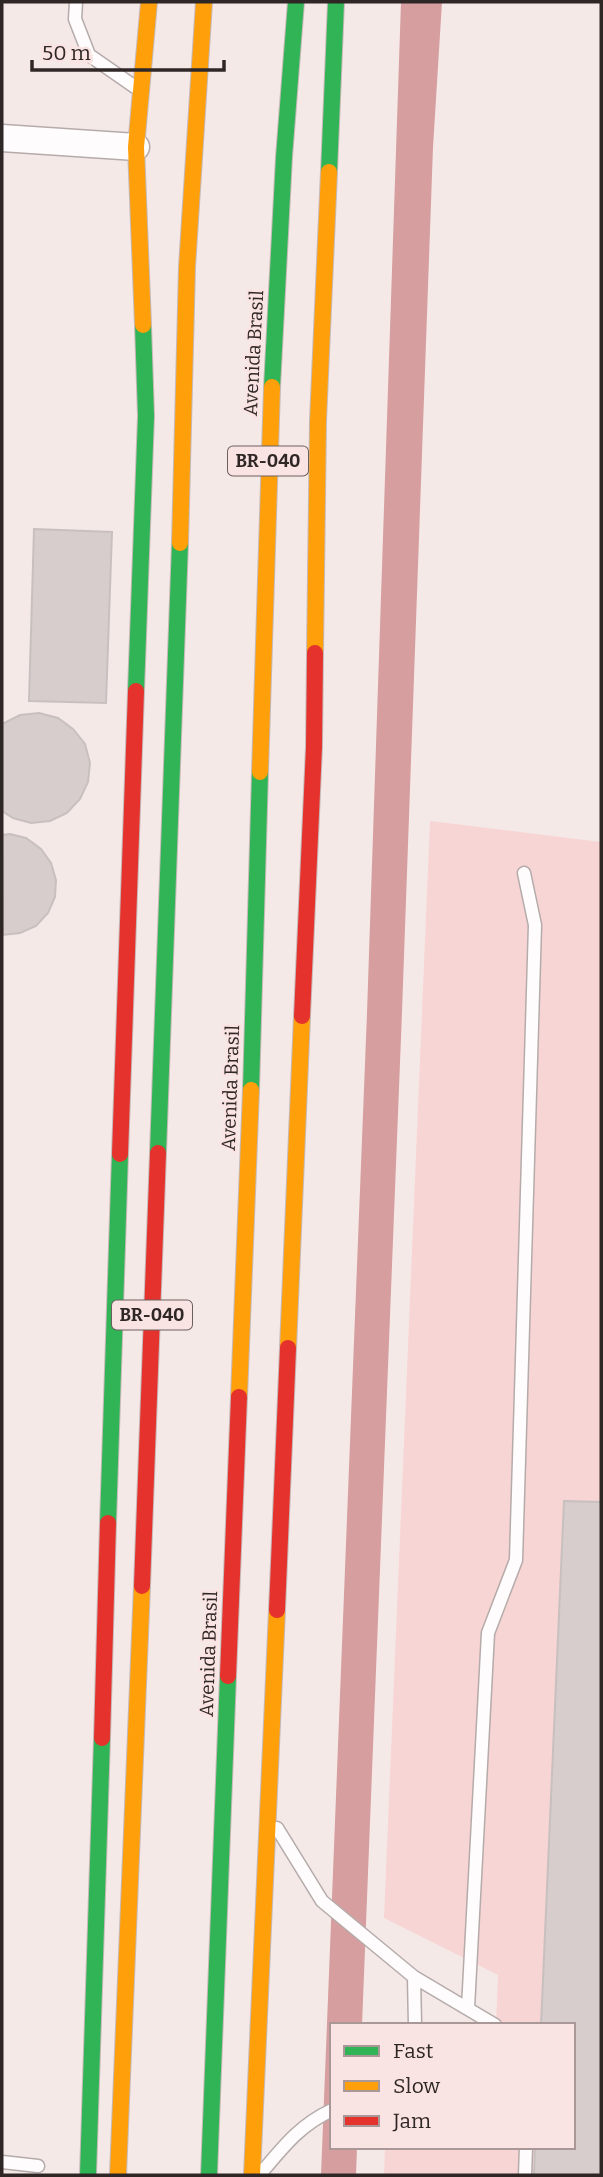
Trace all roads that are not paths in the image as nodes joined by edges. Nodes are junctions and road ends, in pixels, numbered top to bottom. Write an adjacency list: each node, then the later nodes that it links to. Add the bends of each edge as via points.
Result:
1 (76, 2): 6 (lane, via 75,19 89,55)
2 (149, 2): 6 (highway)
3 (204, 2): 11 (highway, BR-040, via 187,267)
4 (296, 2): 15 (highway, Avenida Brasil / BR-040, via 268,453)
5 (337, 2): 10 (highway)
6 (140, 91): 8 (highway)
7 (2, 138): 8 (street)
8 (136, 147): 25 (highway, via 146,415)
9 (173, 244): 11 (highway, via 171,352)
10 (318, 421): 12 (highway); 16 (highway, via 314,747)
11 (183, 455): 26 (highway, BR-040)
12 (300, 569)
13 (277, 759): 15 (highway)
14 (524, 873): 18 (lane, via 535,925 516,1560 488,1633)
15 (257, 921): 27 (highway, Avenida Brasil / BR-040)
16 (267, 1813): 17 (lane, via 322,1901); 28 (highway)
17 (414, 1977): 18 (lane); 19 (lane)
18 (468, 2008): 20 (lane)
19 (415, 2023)
20 (492, 2023)
21 (330, 2111): 29 (lane, via 297,2131)
22 (526, 2149): 30 (lane)
23 (2, 2162): 24 (lane)
24 (38, 2166)
25 (88, 2175)
26 (118, 2175)
27 (209, 2175)
28 (252, 2175)
29 (259, 2175)
30 (525, 2175)

